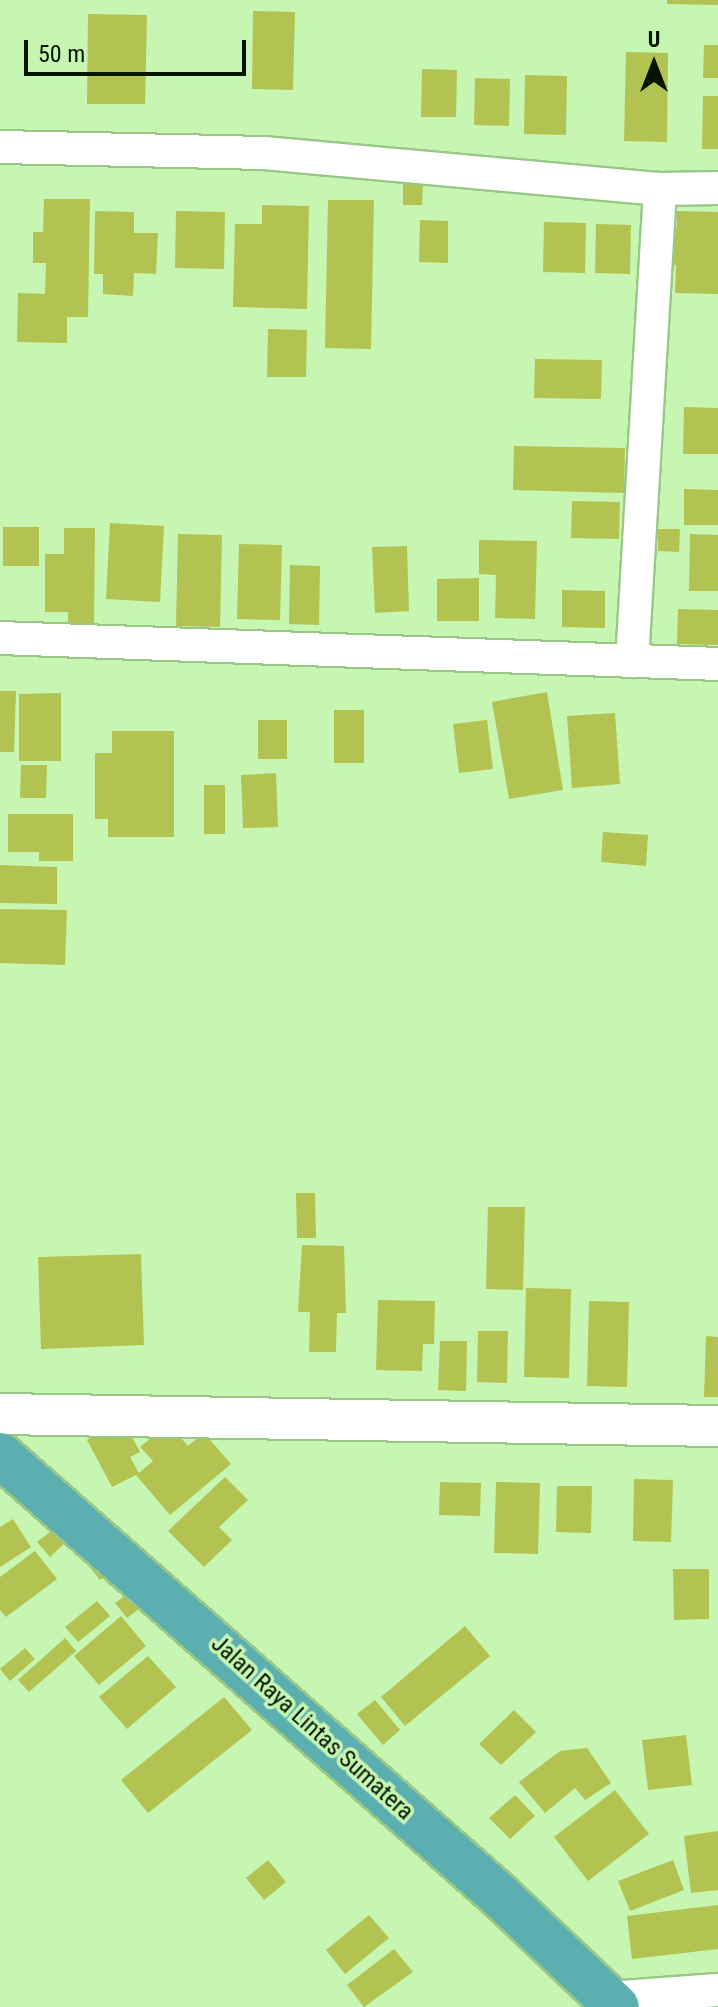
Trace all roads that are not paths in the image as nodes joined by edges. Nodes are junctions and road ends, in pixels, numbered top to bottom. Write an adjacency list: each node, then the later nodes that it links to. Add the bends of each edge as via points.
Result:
1 (0, 147): 3 (street, via 264,153)
2 (718, 188): 3 (street)
3 (660, 189): 5 (street)
4 (0, 638): 5 (street)
5 (632, 661): 6 (street)
6 (718, 664)
7 (0, 1414): 8 (street)
8 (718, 1426)
9 (0, 1455): 11 (highway, Jalan Raya Lintas Sumatera, via 227,1651)
10 (718, 1990): 11 (street)
11 (613, 2002)

